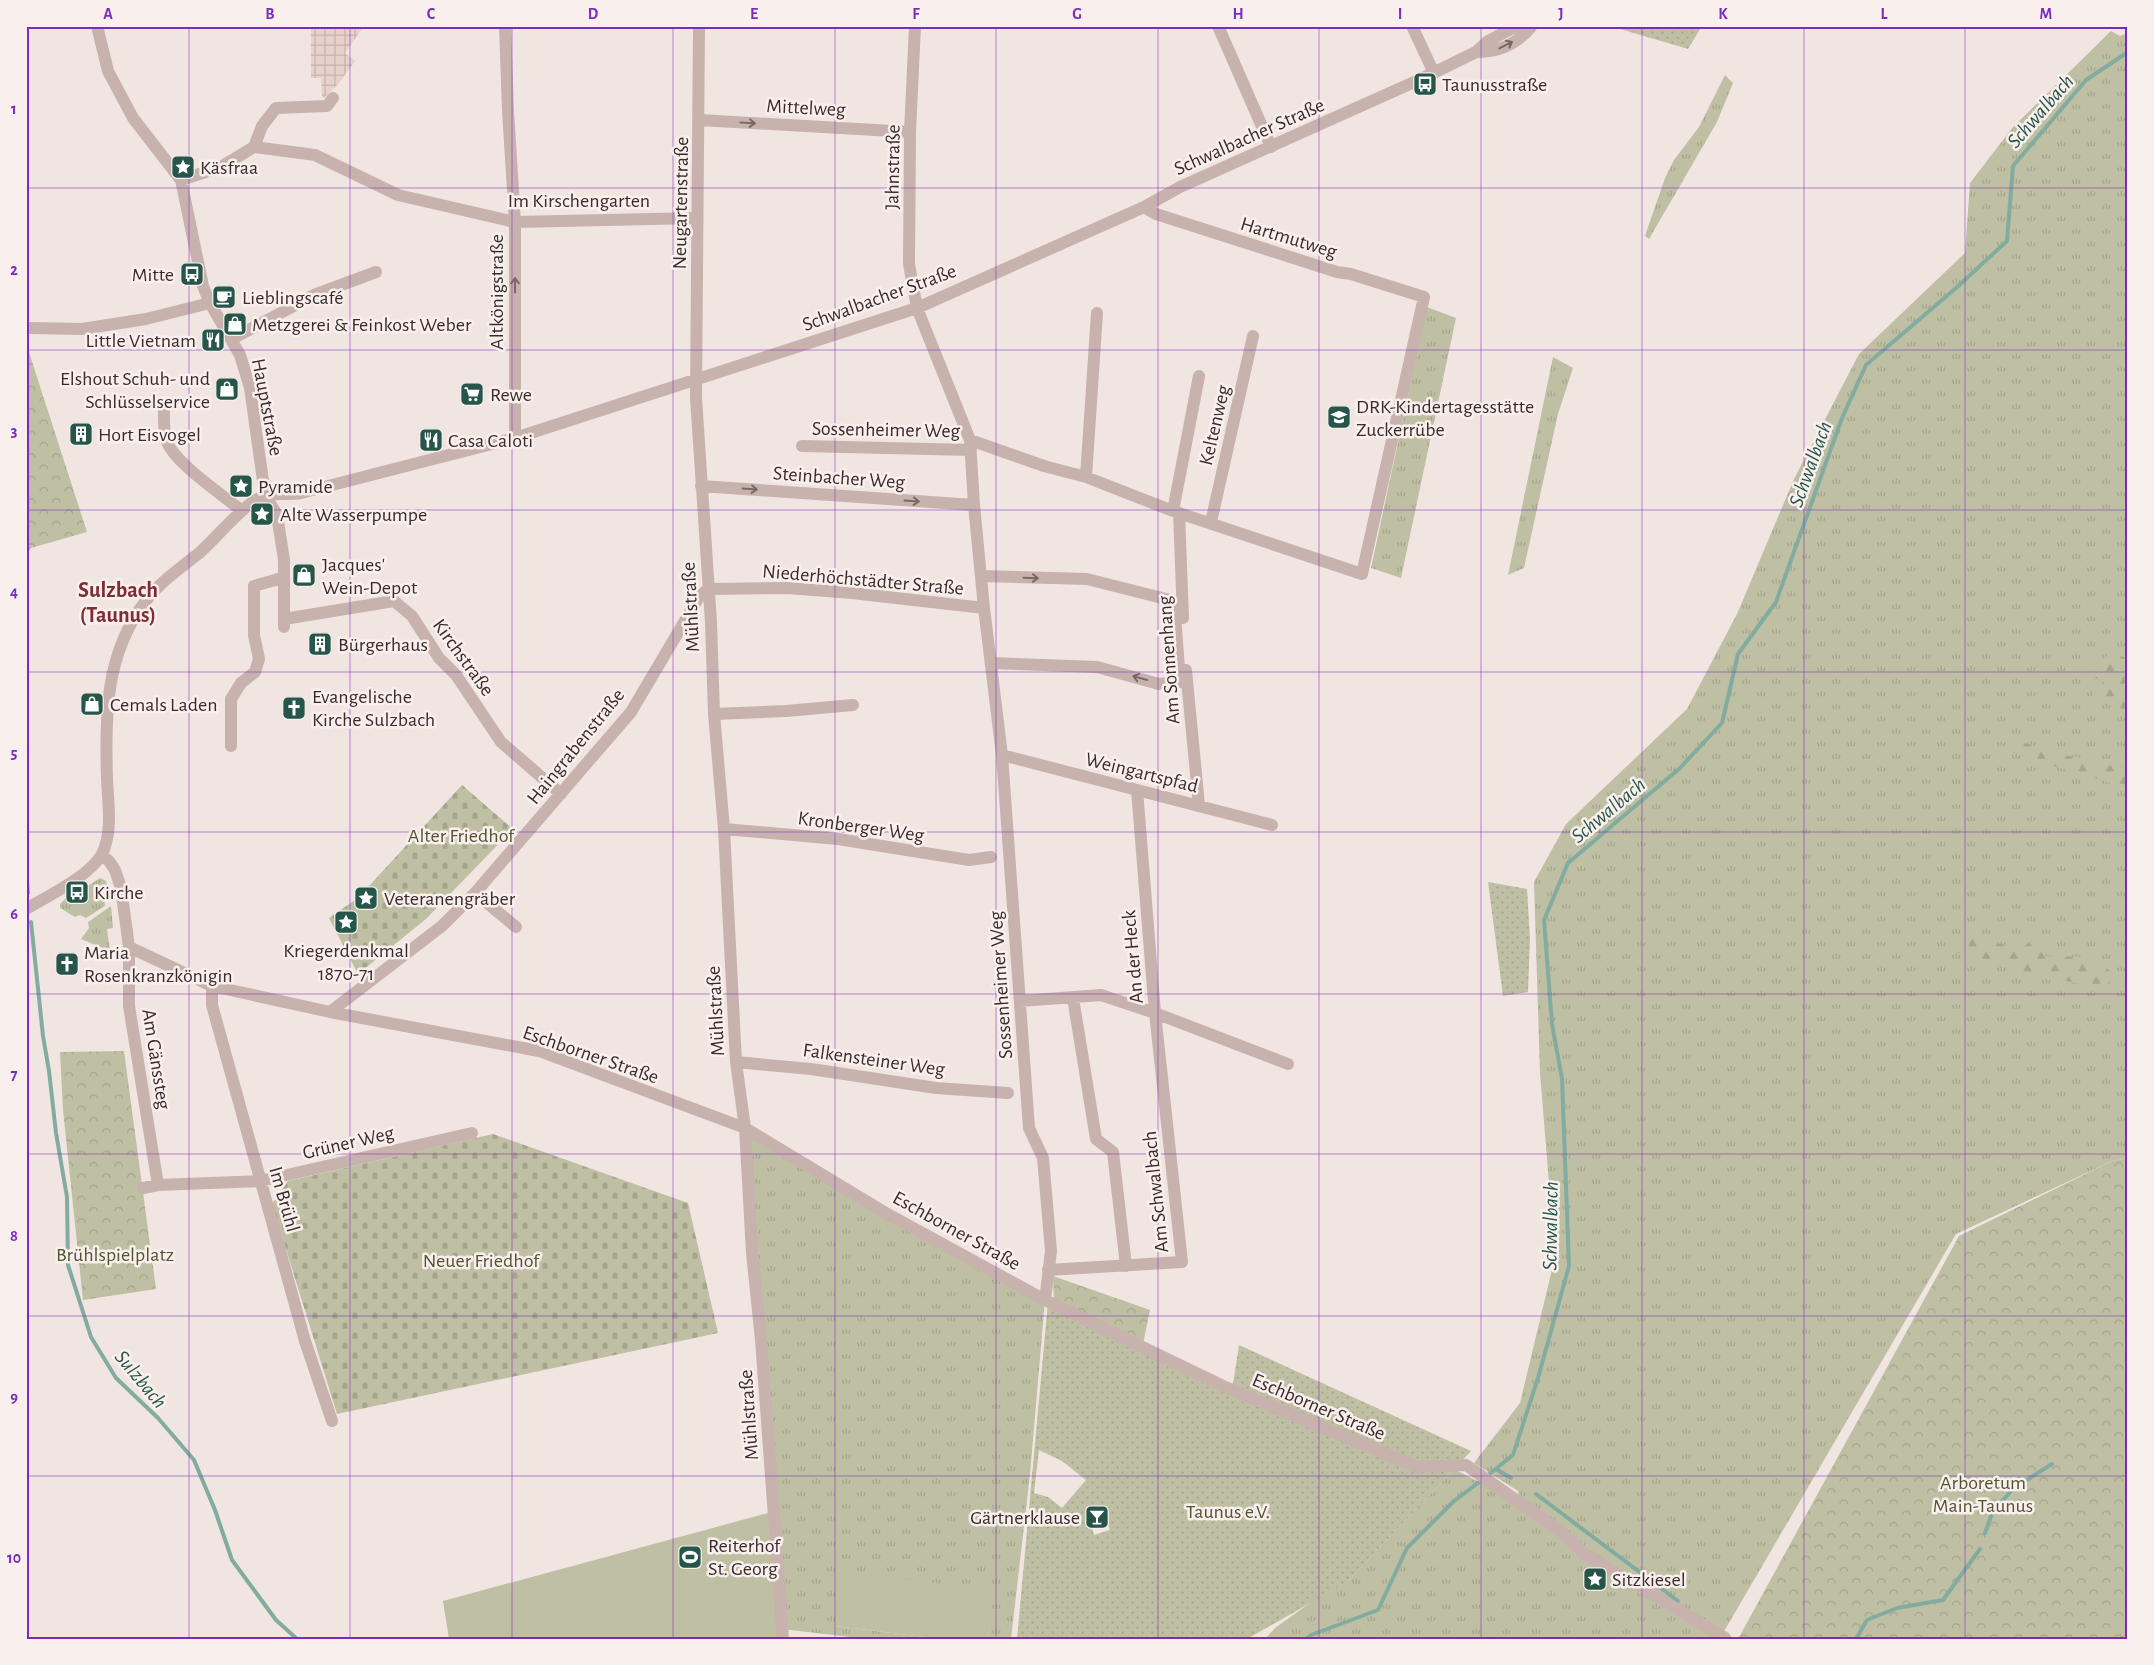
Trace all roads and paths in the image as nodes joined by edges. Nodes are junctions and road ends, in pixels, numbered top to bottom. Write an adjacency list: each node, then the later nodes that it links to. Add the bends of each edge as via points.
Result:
1 (97, 26): 14 (street, Hauptstraße, via 108,71 133,118)
2 (505, 26): 17 (street, Altkönigstraße)
3 (699, 26): 10 (street, Neugartenstraße)
4 (915, 26): 11 (street, Jahnstraße)
5 (1218, 26): 13 (street)
6 (1412, 26): 8 (street)
7 (1531, 26): 8 (street, Schwalbacher Straße, via 1513,28 1488,41 1476,52)
8 (1433, 72): 13 (street, Schwalbacher Straße)
9 (333, 98): 12 (street, via 327,106 276,108 262,126)
10 (700, 120): 11 (street, Mittelweg, one-way to 11); 16 (street, Neugartenstraße)
11 (910, 132): 20 (street, Jahnstraße, via 909,264)
12 (254, 146): 14 (street, via 221,167); 17 (street, Im Kirschengarten, via 315,155 398,195)
13 (1271, 147): 15 (street, Schwalbacher Straße, via 1180,187)
14 (181, 180): 19 (street, Hauptstraße, via 203,286)
15 (1144, 207): 20 (street, Schwalbacher Straße); 37 (street, Hartmutweg, via 1191,226 1424,297 1362,574)
16 (697, 218): 17 (street, Im Kirschengarten); 26 (street, Neugartenstraße)
17 (515, 222): 28 (street, Altkönigstraße, one-way to 17)
18 (376, 272): 24 (street, via 314,295)
19 (210, 303): 22 (street, via 146,319 82,329); 24 (street, Hauptstraße)
20 (917, 308): 26 (street, Schwalbacher Straße); 29 (street, Sossenheimer Weg)
21 (1097, 313): 31 (street)
22 (30, 328)
23 (1253, 336): 37 (street, Keltenweg)
24 (232, 339): 33 (street, Hauptstraße, via 250,388)
25 (1199, 376): 36 (street, Keltenweg)
26 (696, 381): 28 (street, Schwalbacher Straße); 32 (street, Mühlstraße)
27 (164, 407): 35 (street, via 166,440 171,450)
28 (515, 438): 33 (street, Schwalbacher Straße, via 301,493)
29 (970, 445): 30 (street, Sossenheimer Weg); 31 (street); 34 (street, Sossenheimer Weg)
30 (802, 446)
31 (1086, 477): 36 (street)
32 (701, 486): 34 (street, Steinbacher Weg, one-way to 34); 40 (street, Mühlstraße)
33 (265, 495): 35 (street); 39 (street, via 277,515 284,560)
34 (974, 505): 38 (street, Sossenheimer Weg)
35 (242, 511): 52 (street, via 154,591 120,644 107,707 109,826)
36 (1176, 512): 37 (street); 49 (street, Am Sonnenhang, via 1184,651)
37 (1211, 522)
38 (982, 576): 41 (street, Sossenheimer Weg); 42 (street, one-way to 42, via 1087,579 1174,601 1180,682 1159,684 1097,667)
39 (282, 578): 45 (street, via 254,586 254,635 259,659 255,672 241,683 231,698); 48 (street, Kirchstraße, via 284,623 394,600 412,616 427,644 456,675 501,742)
40 (708, 589): 41 (street, Niederhöchstädter Straße, via 787,588); 44 (street, Mühlstraße); 48 (street, Haingrabenstraße, via 699,597 631,712)
41 (984, 608): 42 (street, Sossenheimer Weg)
42 (991, 663): 46 (street, Sossenheimer Weg)
43 (853, 705): 44 (street)
44 (714, 714): 51 (street, Mühlstraße)
45 (231, 746)
46 (1002, 755): 47 (street, Weingartspfad); 60 (street, Sossenheimer Weg)
47 (1137, 790): 49 (street, Weingartspfad); 62 (street, An der Heck)
48 (561, 794): 54 (street, Haingrabenstraße)
49 (1199, 805): 50 (street, Weingartspfad)
50 (1272, 825)
51 (724, 829): 53 (street, Kronberger Weg, via 838,839 969,860); 63 (street, Mühlstraße)
52 (102, 855): 55 (street, via 85,872); 57 (street, Am Gänssteg, via 110,861 121,888)
53 (992, 857)
54 (475, 893): 56 (street); 61 (street, Haingrabenstraße, via 442,926)
55 (26, 910)
56 (516, 927)
57 (129, 947): 58 (street, Eschborner Straße); 69 (street, Am Gänssteg, via 129,1006)
58 (212, 986): 61 (street, Eschborner Straße); 68 (street, Im Brühl, via 212,1006)
59 (1073, 998): 60 (street, An der Heck); 62 (street, An der Heck, via 1101,995); 71 (street, via 1096,1139 1113,1152)
60 (1020, 1001): 72 (street, Sossenheimer Weg, via 1029,1128 1043,1158 1051,1251)
61 (330, 1012): 66 (street, Eschborner Straße, via 539,1051)
62 (1155, 1013): 64 (street); 71 (street, Am Schwalbach, via 1182,1262)
63 (736, 1062): 65 (street, Falkensteiner Weg, via 811,1068 936,1088); 66 (street, Mühlstraße)
64 (1288, 1064)
65 (1008, 1093)
66 (745, 1128): 73 (street, Eschborner Straße, via 884,1212); 76 (street, Mühlstraße)
67 (472, 1134): 68 (street, Grüner Weg)
68 (260, 1181): 69 (street, Grüner Weg); 74 (street, Im Brühl, via 305,1341)
69 (158, 1185): 70 (street, Grüner Weg)
70 (142, 1188)
71 (1126, 1266): 72 (street, Am Schwalbach)
72 (1048, 1270): 73 (street, Sossenheimer Weg)
73 (1045, 1300): 75 (street, Eschborner Straße, via 1223,1386 1417,1467 1466,1465 1559,1530 1585,1554)
74 (332, 1421)
75 (1725, 1638)
76 (783, 1639)

